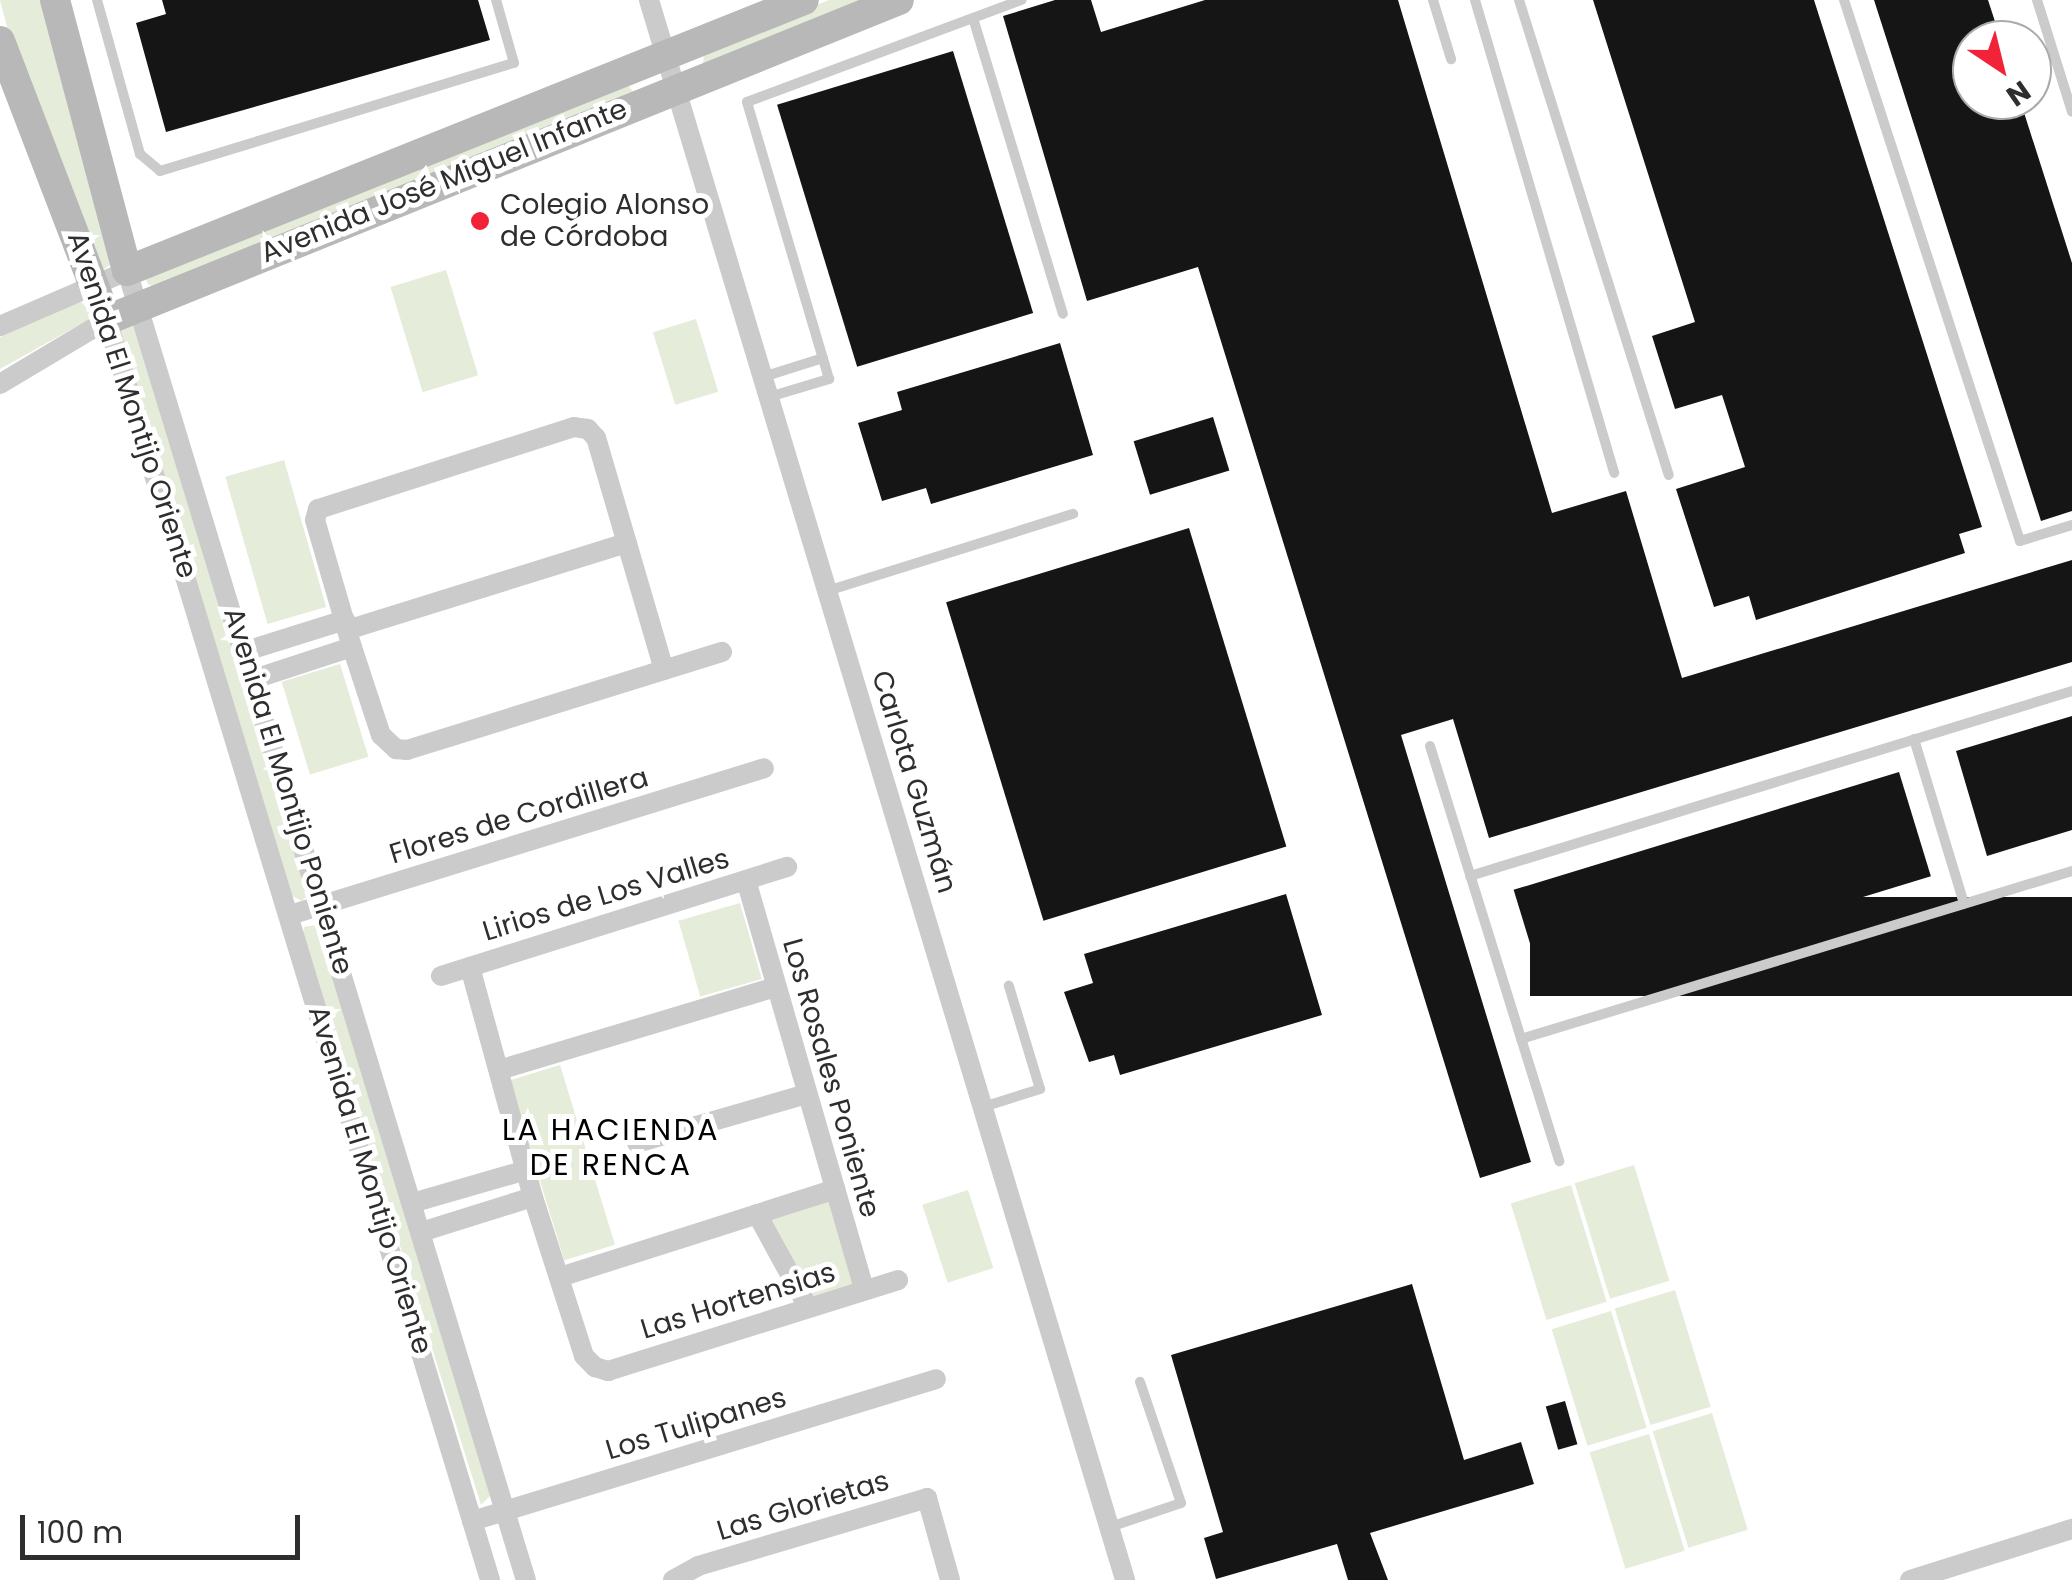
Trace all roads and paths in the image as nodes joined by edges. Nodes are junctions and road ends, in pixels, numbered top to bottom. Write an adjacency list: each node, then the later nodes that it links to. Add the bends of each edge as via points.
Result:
1 (55, 0): 20 (street, Avenida El Montijo Poniente)
2 (97, 0): 3 (lane, via 140,154 160,171 514,63)
3 (496, 0)
4 (649, 0): 16 (street, Carlota Guzmán)
5 (804, 0): 13 (street, Avenida José Miguel Infante)
6 (900, 0): 18 (street, Avenida José Miguel Infante)
7 (1022, 0): 14 (lane)
8 (1433, 0): 17 (lane)
9 (1476, 0): 29 (lane)
10 (1519, 0): 30 (lane)
11 (1844, 0): 32 (lane, via 2020,541)
12 (2037, 0): 19 (lane)
13 (752, 10): 16 (street, Avenida José Miguel Infante)
14 (973, 18): 23 (lane); 26 (lane, via 747,102)
15 (0, 41): 21 (street, Avenida El Montijo Oriente)
16 (666, 56): 18 (street, Carlota Guzmán); 20 (street, Avenida José Miguel Infante)
17 (1451, 59)
18 (676, 90): 22 (street, Avenida José Miguel Infante); 28 (street, Carlota Guzmán)
19 (2072, 112)
20 (127, 270): 21 (street, Avenida José Miguel Infante); 22 (street, Avenida El Montijo Poniente)
21 (96, 282): 24 (street, Avenida El Montijo Oriente); 25 (street, Avenida José Miguel Infante)
22 (140, 304): 24 (street, Avenida José Miguel Infante); 36 (street, Avenida El Montijo Poniente)
23 (1063, 314)
24 (108, 320): 27 (street, Avenida José Miguel Infante); 50 (street, Avenida El Montijo Oriente)
25 (0, 326)
26 (823, 358): 28 (lane); 28 (lane, via 829,379)
27 (0, 384)
28 (766, 387): 34 (street, Carlota Guzmán)
29 (1614, 473)
30 (1669, 475)
31 (1073, 514): 34 (lane)
32 (2072, 525)
33 (627, 543): 35 (street); 35 (street, via 596,438 574,427 318,509); 38 (street)
34 (827, 591): 58 (street, Carlota Guzmán)
35 (348, 632): 36 (street); 38 (street, via 381,735 402,750); 39 (street)
36 (246, 652): 39 (street, Avenida El Montijo Poniente)
37 (722, 652): 38 (street)
38 (664, 670)
39 (254, 680): 49 (street, Avenida El Montijo Poniente)
40 (2072, 690): 41 (lane)
41 (1914, 739): 46 (lane); 48 (lane)
42 (1430, 746): 46 (lane)
43 (764, 768): 49 (street, Flores de Cordillera)
44 (788, 868): 47 (street, Lirios de Los Valles)
45 (2072, 871): 48 (lane)
46 (1470, 876): 55 (lane)
47 (746, 880): 51 (street, Lirios de Los Valles); 54 (street, Los Rosales Poniente)
48 (1964, 904): 55 (lane)
49 (324, 905): 50 (street, Flores de Cordillera); 64 (street, Avenida El Montijo Poniente)
50 (290, 915): 74 (street, Avenida El Montijo Oriente)
51 (470, 967): 52 (street, Lirios de Los Valles); 56 (street)
52 (441, 976)
53 (1009, 986): 58 (lane, via 1040,1089)
54 (776, 987): 56 (street); 57 (street, Los Rosales Poniente)
55 (1521, 1039): 60 (lane)
56 (499, 1070): 61 (street)
57 (807, 1094): 59 (street); 62 (street, Los Rosales Poniente)
58 (984, 1107): 75 (street, Carlota Guzmán)
59 (637, 1143)
60 (1559, 1161)
61 (526, 1170): 63 (street); 64 (street)
62 (835, 1189): 65 (street); 69 (street, Los Rosales Poniente)
63 (533, 1196): 66 (street); 67 (street)
64 (412, 1204): 66 (street, Avenida El Montijo Poniente)
65 (757, 1214): 67 (street); 70 (street)
66 (421, 1232): 73 (street, Avenida El Montijo Poniente)
67 (560, 1277): 70 (street, Las Hortensias, via 584,1356 608,1370)
68 (898, 1280): 69 (street, Las Hortensias)
69 (864, 1290): 70 (street, Las Hortensias)
70 (808, 1307)
71 (936, 1379): 73 (street, Los Tulipanes)
72 (1140, 1382): 75 (lane, via 1181,1503)
73 (505, 1511): 74 (street, Los Tulipanes); 78 (street, Avenida El Montijo Poniente)
74 (472, 1521): 77 (street, Avenida El Montijo Oriente)
75 (1110, 1527): 81 (street, Carlota Guzmán)
76 (2072, 1529): 82 (street)
77 (490, 1580)
78 (526, 1580)
79 (674, 1580): 80 (street, Las Glorietas, via 698,1566 928,1498)
80 (950, 1580)
81 (1126, 1580)
82 (1910, 1580)

